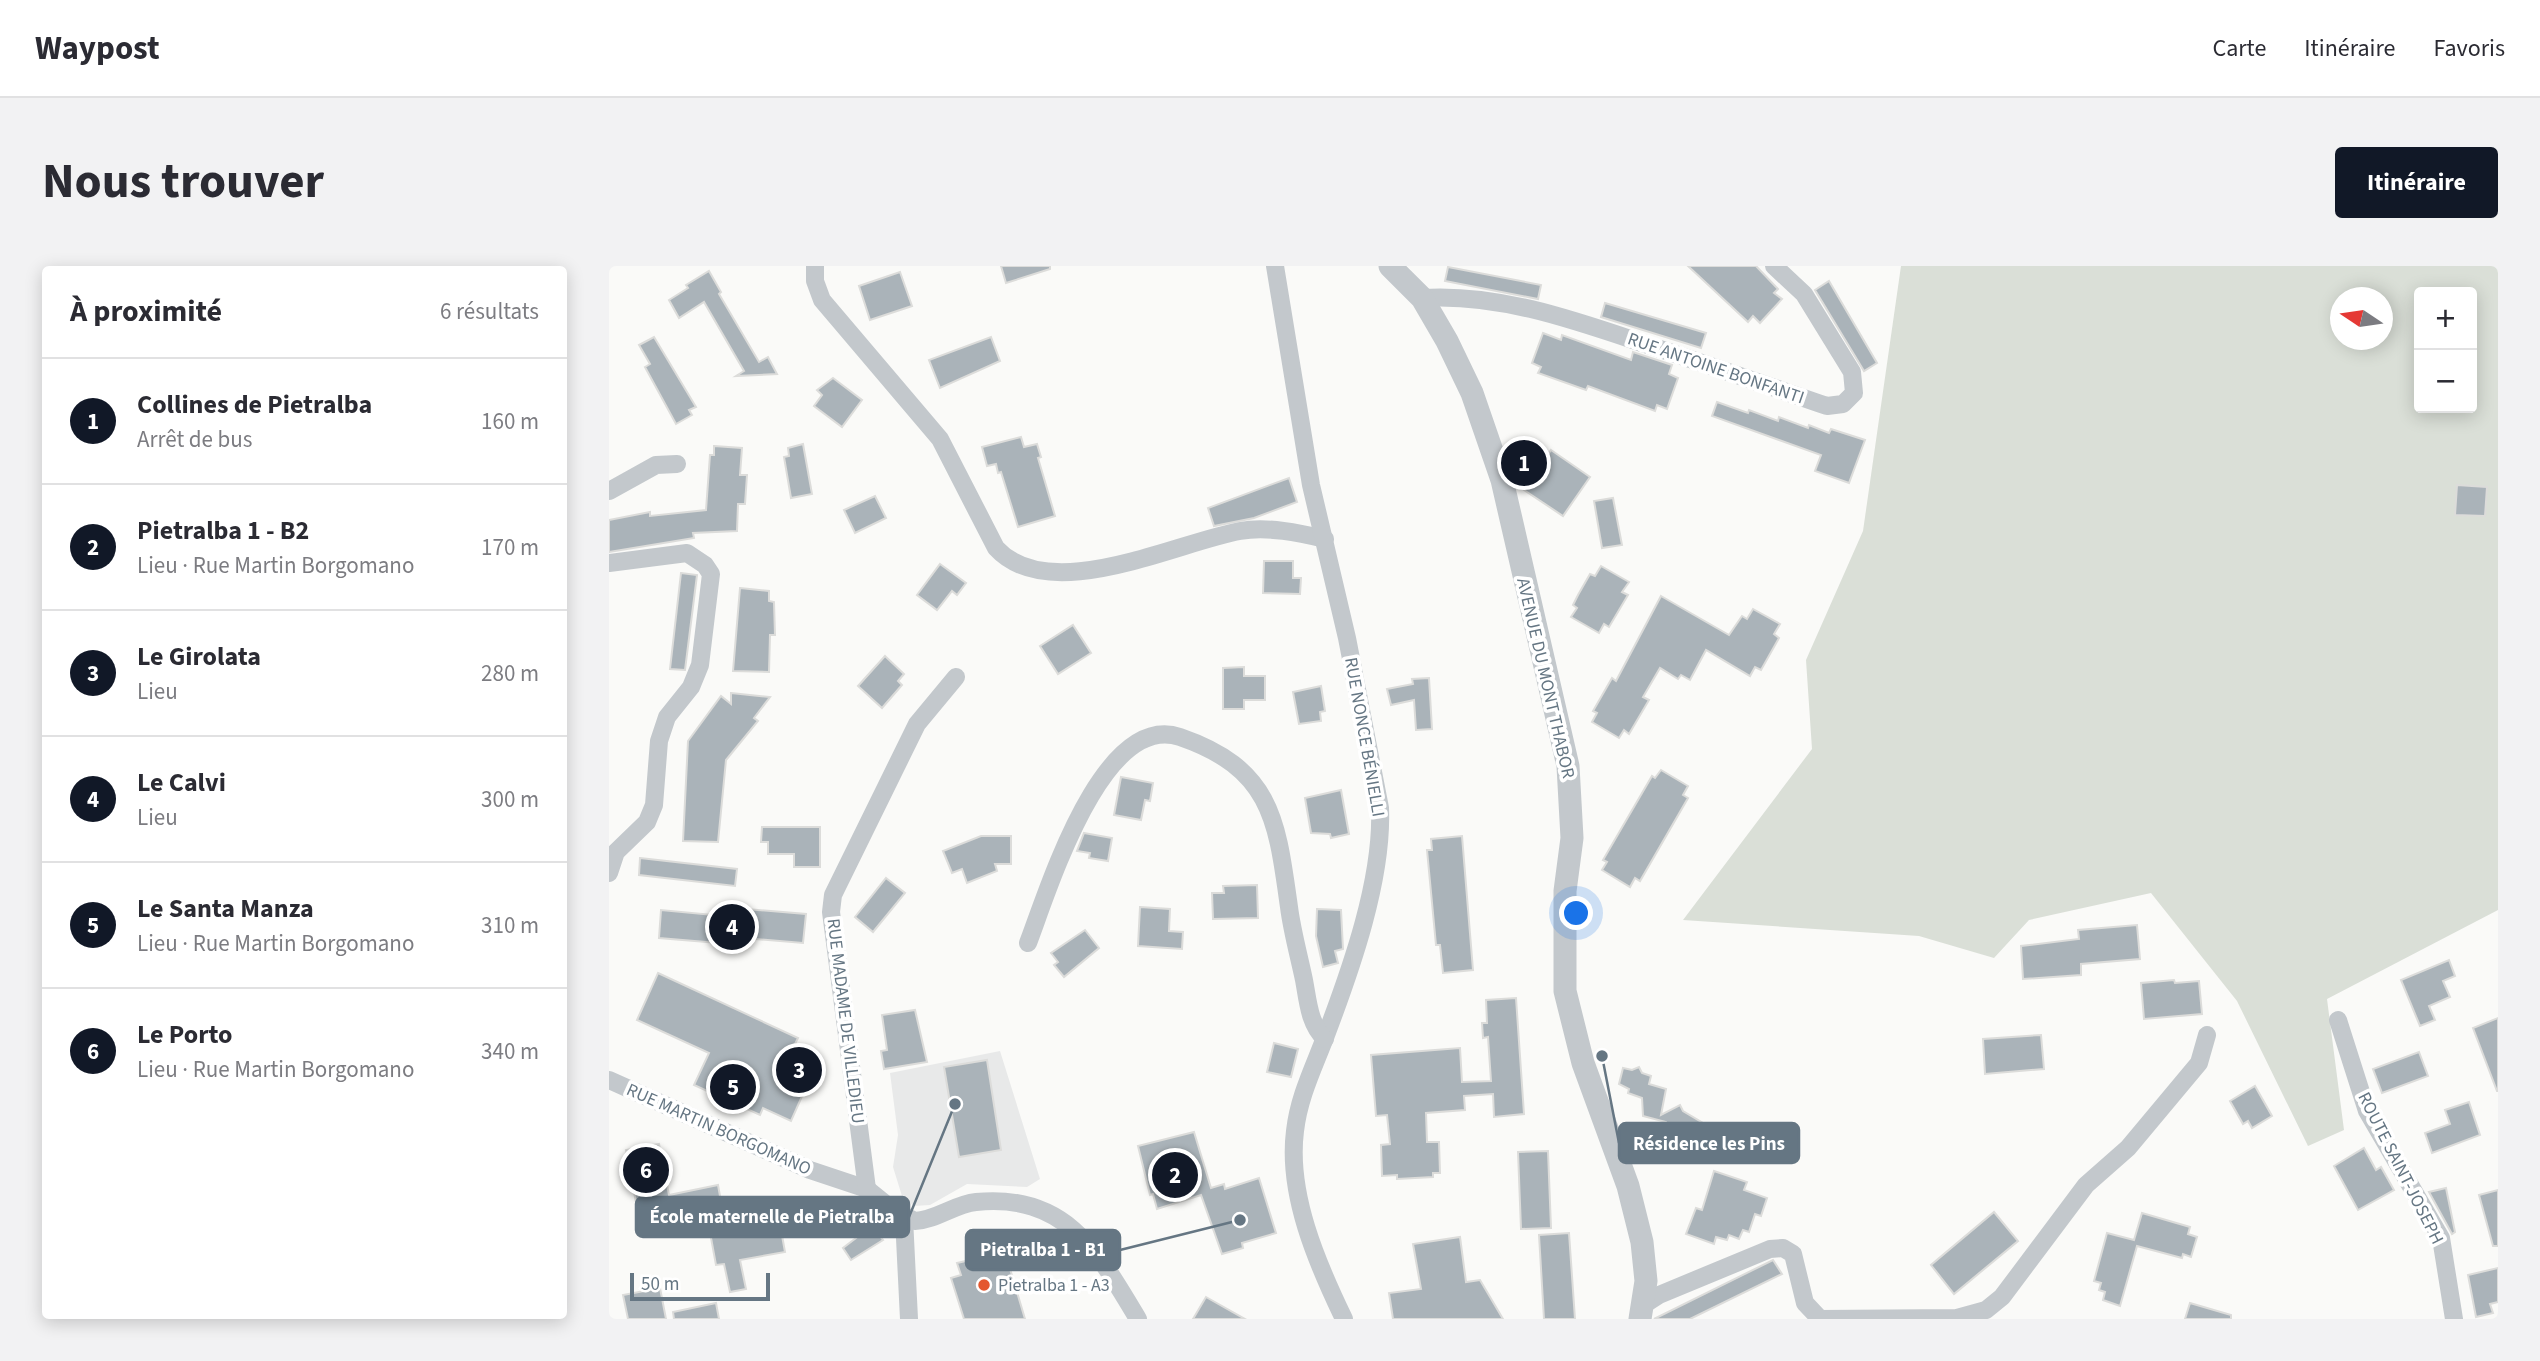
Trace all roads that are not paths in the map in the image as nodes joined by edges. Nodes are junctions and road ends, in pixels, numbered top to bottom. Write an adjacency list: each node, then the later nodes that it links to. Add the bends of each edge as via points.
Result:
1 (815, 266): 8 (street, via 822,300 940,439 996,548 1008,561 1062,574 1119,564 1243,530 1298,532)
2 (1275, 266): 8 (street, RUE NONCE BÉNIELLI, via 1311,485)
3 (1390, 266): 5 (street, AVENUE DU MONT THABOR)
4 (1774, 266): 5 (street, RUE ANTOINE BONFANTI, via 1804,294 1852,372 1854,393 1843,404 1826,406 1534,310 1468,298)
5 (1422, 298): 19 (street, AVENUE DU MONT THABOR, via 1467,382 1486,430 1568,766 1572,838 1566,891 1565,991 1587,1075 1628,1186 1642,1242 1646,1281)
6 (677, 464): 7 (street, via 656,465)
7 (609, 491)
8 (1325, 539): 15 (street, RUE NONCE BÉNIELLI, via 1380,808 1381,836 1352,965)
9 (609, 563): 11 (street, via 687,553 711,574 700,665 691,687 667,717 659,741 654,805 647,822 616,852)
10 (956, 677): 17 (street, RUE MADAME DE VILLEDIEU, via 918,724 833,895 831,912)
11 (609, 873)
12 (1028, 943): 15 (street, via 1069,837 1095,790 1122,753 1141,739 1178,736 1230,762 1264,796 1282,852 1313,1023)
13 (2338, 1020): 23 (street, ROUTE SAINT-JOSEPH, via 2367,1111 2441,1238)
14 (2207, 1035): 19 (street, via 2199,1063 2128,1148 2086,1185 2002,1297 1986,1310 1957,1318 1820,1319 1805,1303 1793,1254 1783,1248 1770,1249 1659,1296)
15 (1325, 1039): 22 (street, RUE NONCE BÉNIELLI, via 1303,1091 1294,1161 1312,1243)
16 (609, 1080): 17 (street, RUE MARTIN BORGOMANO, via 810,1170)
17 (867, 1189): 18 (street, RUE MARTIN BORGOMANO)
18 (904, 1218): 20 (street); 21 (street, via 925,1221 973,1202 1005,1201 1037,1209 1075,1228 1092,1246)
19 (1641, 1313)
20 (909, 1319)
21 (1138, 1319)
22 (1344, 1319)
23 (2453, 1319)

